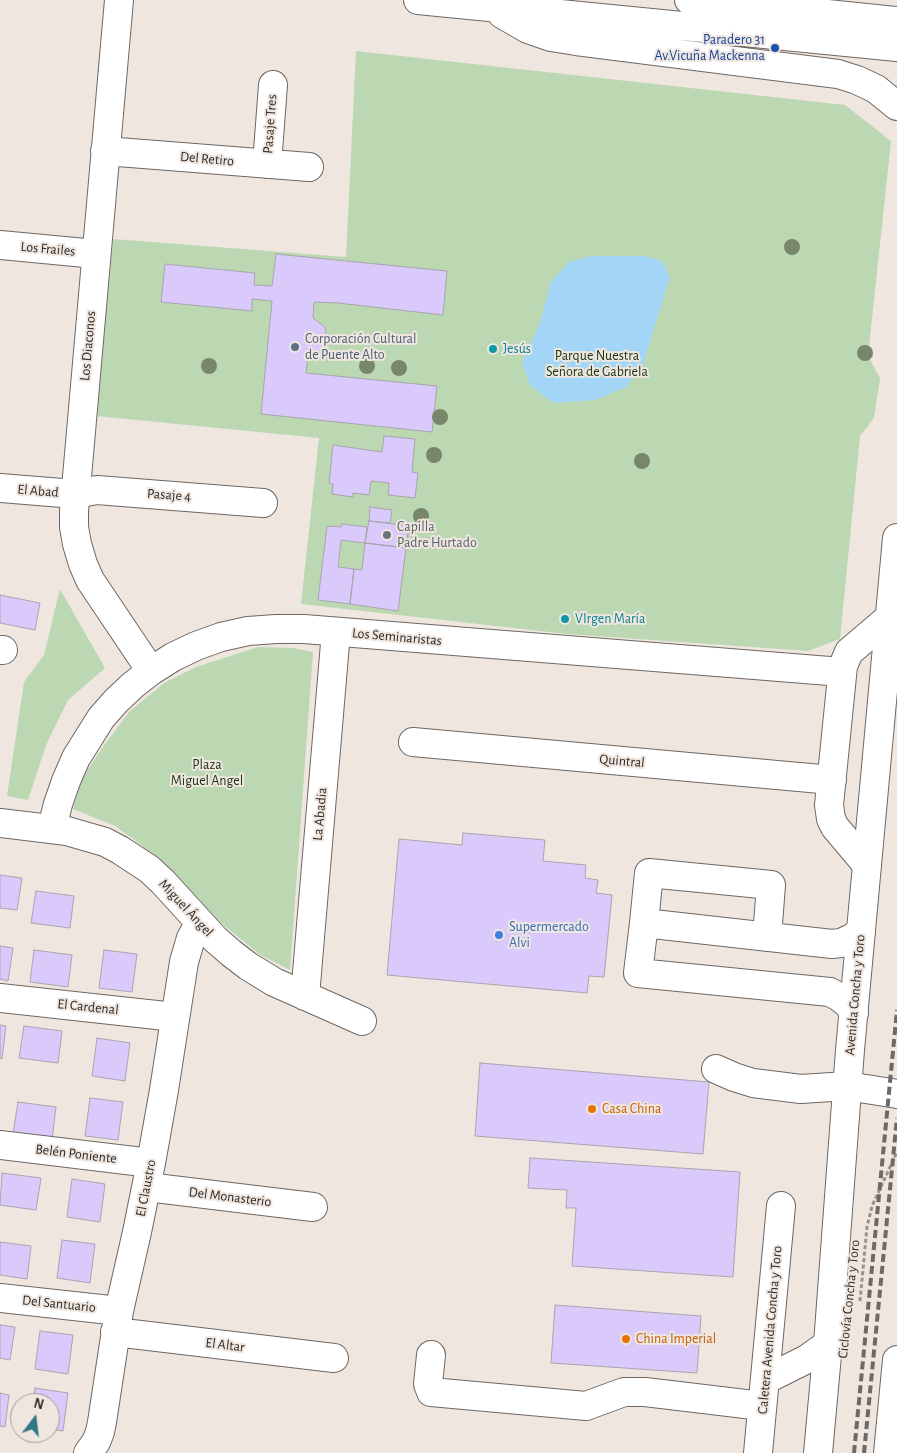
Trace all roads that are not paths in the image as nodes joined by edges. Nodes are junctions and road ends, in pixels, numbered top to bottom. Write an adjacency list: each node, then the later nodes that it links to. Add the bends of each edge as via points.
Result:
1 (118, 0): 9 (street, Los Diaconos)
2 (418, 0): 4 (street)
3 (689, 0): 5 (street)
4 (492, 7): 6 (street); 8 (street, via 528,29 552,37 838,74 876,89)
5 (897, 21)
6 (897, 47)
7 (273, 85): 10 (street, Pasaje Tres)
8 (897, 106)
9 (105, 150): 10 (street, Del Retiro); 13 (street, Los Diaconos)
10 (267, 164): 11 (street, Del Retiro)
11 (309, 167)
12 (0, 245): 13 (street, Los Frailes)
13 (96, 254): 15 (street, Los Diaconos)
14 (0, 488): 15 (street, El Abad)
15 (75, 494): 16 (street, Pasaje 4, via 96,490); 20 (street, Los Diaconos, via 74,527 83,564)
16 (263, 503)
17 (897, 538): 18 (street, Avenida Concha y Toro)
18 (889, 618): 21 (street, via 850,652); 26 (street, Avenida Concha y Toro)
19 (336, 632): 20 (street, Los Seminaristas, via 276,628 248,631 196,646); 21 (street, Los Seminaristas); 31 (street, La Abadia)
20 (151, 671): 25 (street, Los Seminaristas, via 116,701 88,737 66,781)
21 (842, 672): 23 (street)
22 (413, 742): 23 (street, Quintral)
23 (832, 780): 26 (street, via 831,819)
24 (0, 823): 25 (street, Miguel Ángel)
25 (52, 828): 27 (street, Miguel Ángel, via 105,842 135,859 163,882)
26 (867, 865): 29 (street, Avenida Concha y Toro)
27 (200, 923): 31 (street, Miguel Ángel, via 248,966); 34 (street, El Claustro, via 187,950)
28 (644, 923): 30 (street); 30 (street, via 649,873 771,884); 33 (street, via 638,973 830,992 839,996)
29 (861, 931): 30 (street, via 841,943 832,944); 33 (street, Avenida Concha y Toro)
30 (767, 937)
31 (304, 996): 35 (street, Miguel Ángel)
32 (0, 998): 34 (street, El Cardenal)
33 (854, 1012): 37 (street, Avenida Concha y Toro)
34 (175, 1017): 40 (street, El Claustro)
35 (362, 1021)
36 (716, 1070): 37 (street, via 754,1083 792,1088)
37 (847, 1086): 38 (street); 45 (street, Avenida Concha y Toro)
38 (897, 1094)
39 (0, 1145): 40 (street, Belén Poniente)
40 (149, 1175): 42 (street, Del Monasterio); 44 (street, El Claustro)
41 (781, 1206): 49 (street, Caletera Avenida Concha y Toro)
42 (313, 1207)
43 (0, 1298): 44 (street, Del Santuario)
44 (117, 1321): 47 (street, El Altar); 51 (street, El Claustro, via 100,1432)
45 (828, 1344): 49 (street, via 807,1359); 53 (street, Avenida Concha y Toro)
46 (431, 1355): 50 (street, via 428,1384 431,1392 586,1406 624,1392 645,1392)
47 (334, 1358)
48 (897, 1360): 54 (street)
49 (765, 1380): 50 (street, Caletera Avenida Concha y Toro)
50 (762, 1406): 52 (street, Caletera Avenida Concha y Toro)
51 (88, 1453)
52 (758, 1453)
53 (818, 1453)
54 (888, 1453)

